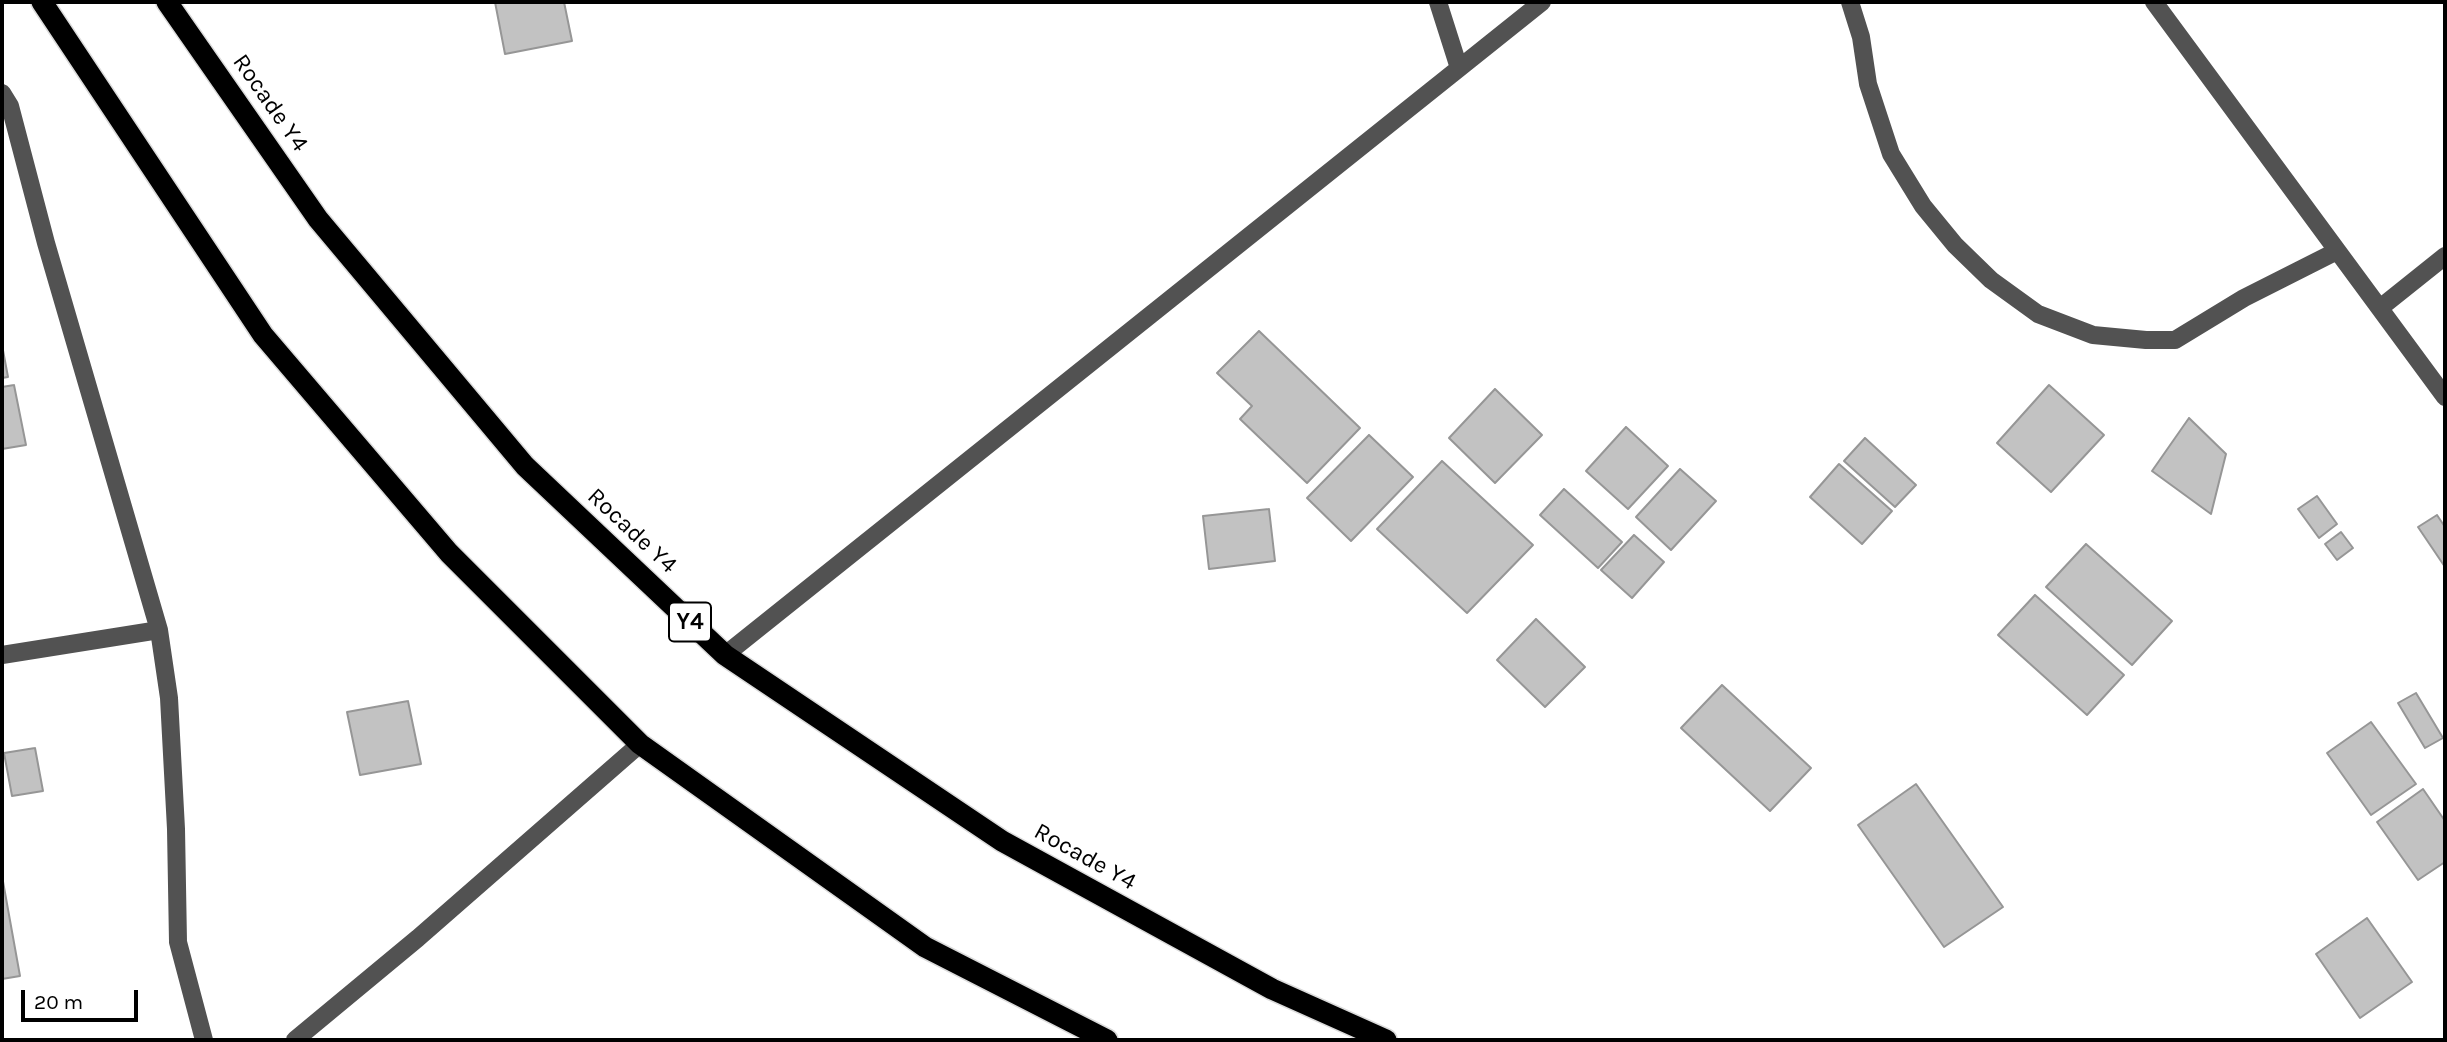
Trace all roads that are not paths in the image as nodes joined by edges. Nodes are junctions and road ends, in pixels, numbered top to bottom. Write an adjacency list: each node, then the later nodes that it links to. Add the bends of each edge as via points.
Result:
1 (42, 2): 16 (highway, via 263,335 449,553)
2 (167, 2): 15 (highway, Rocade Y4 / Y4, via 318,219 525,466)
3 (1438, 2): 7 (street)
4 (1542, 2): 7 (street)
5 (1850, 2): 9 (street, via 1868,84 1891,153 1923,206 1955,245 1991,280 2038,314 2093,335 2175,340 2244,298)
6 (2154, 2): 9 (street)
7 (1459, 68): 15 (street)
8 (2, 93): 13 (street, via 10,106)
9 (2337, 251): 11 (street)
10 (2445, 256): 11 (street)
11 (2380, 308): 12 (street)
12 (2445, 397)
13 (159, 630): 14 (street); 17 (street, via 169,698 178,942)
14 (2, 655)
15 (725, 655): 20 (highway, Rocade Y4 / Y4, via 1002,841 1272,989)
16 (640, 744): 18 (street); 19 (highway, via 925,947)
17 (204, 1040)
18 (295, 1040)
19 (1107, 1040)
20 (1385, 1040)

